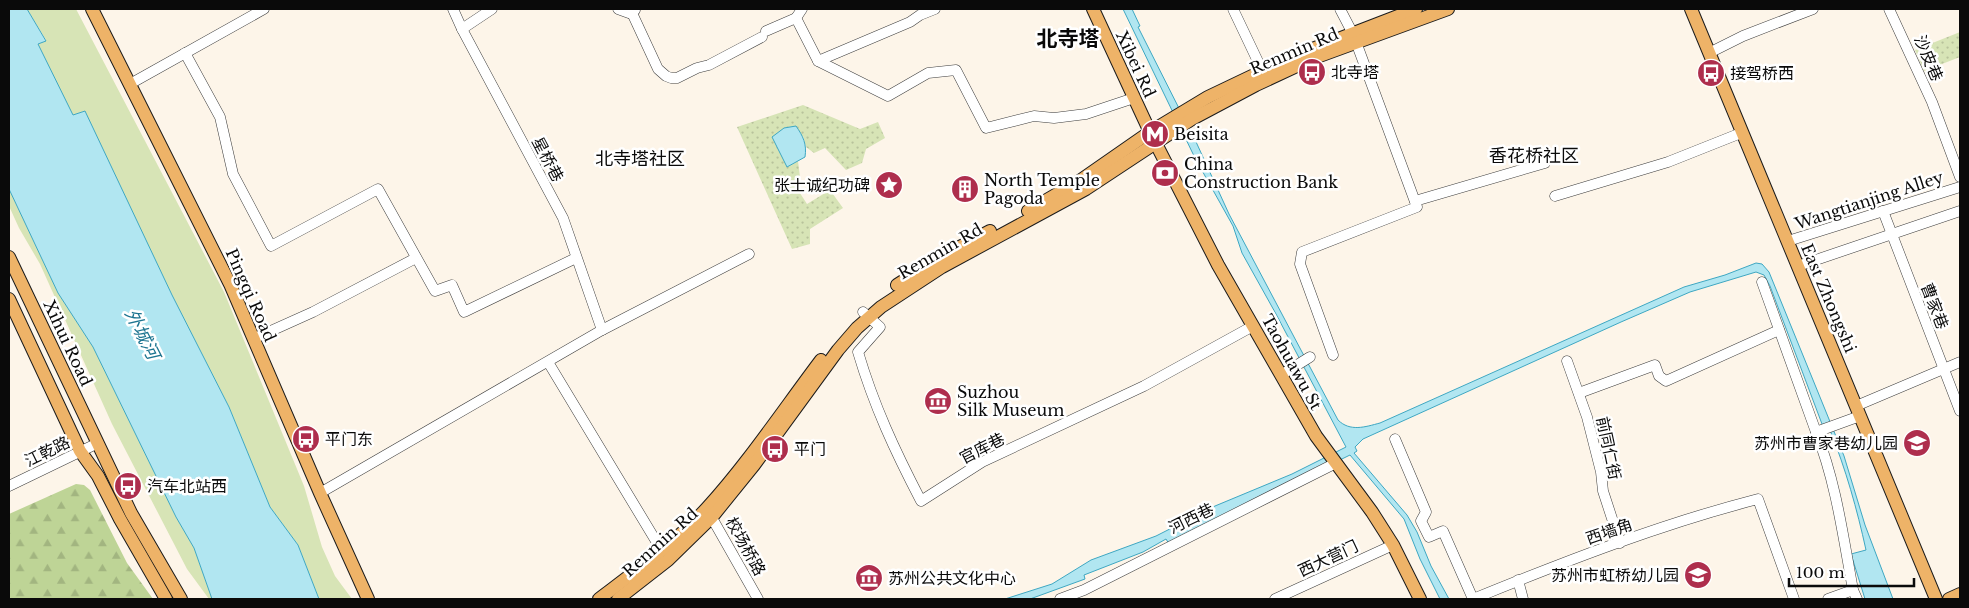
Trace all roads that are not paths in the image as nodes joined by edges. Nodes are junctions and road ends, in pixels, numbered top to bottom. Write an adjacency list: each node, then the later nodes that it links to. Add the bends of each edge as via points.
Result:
1 (92, 9): 24 (main road, Pingqi Road)
2 (264, 9): 20 (street)
3 (453, 9): 18 (street, 星桥巷)
4 (492, 9): 18 (street)
5 (618, 9): 16 (street, via 627,13)
6 (802, 9): 17 (street)
7 (935, 9): 22 (street)
8 (1093, 9): 25 (main road, Xibei Rd)
9 (1233, 9): 23 (street)
10 (1340, 9): 19 (street)
11 (1416, 9): 19 (main road, Renmin Rd)
12 (1448, 9): 19 (main road, Renmin Rd)
13 (1691, 9): 21 (main road, East Zhongshi)
14 (1813, 9): 21 (street)
15 (1889, 9): 30 (street, 沙皮巷, via 1932,102)
16 (634, 11): 17 (street, via 658,69 671,78 709,65)
17 (796, 18): 22 (street)
18 (462, 30): 41 (street, 星桥巷, via 563,218)
19 (1354, 37): 23 (main road, Renmin Rd); 26 (main road, Renmin Rd); 33 (street)
20 (185, 53): 24 (street); 40 (street, via 220,117 233,174 271,246 378,189)
21 (1709, 53): 27 (main road, East Zhongshi)
22 (818, 61): 25 (street, via 888,96 928,73 956,70 986,128 1034,116 1054,118 1086,114)
23 (1262, 70): 26 (main road, Renmin Rd)
24 (130, 84): 49 (main road, Pingqi Road, via 230,284)
25 (1134, 98): 28 (main road, Xibei Rd)
26 (1189, 114): 28 (main road, Renmin Rd)
27 (1742, 133): 32 (street, via 1668,162); 37 (main road, East Zhongshi)
28 (1152, 137): 45 (main road, Renmin Rd, via 918,272); 46 (main road, Taohuawu St)
29 (1545, 163): 33 (street)
30 (1960, 177)
31 (1960, 187): 34 (street, Wangtianjing Alley)
32 (1555, 196)
33 (1415, 201): 50 (street, via 1417,207 1302,252 1300,264)
34 (1883, 211): 36 (street, 曹家巷); 37 (street, Wangtianjing Alley)
35 (1960, 211): 36 (street)
36 (1892, 235): 42 (street); 55 (street, 曹家巷)
37 (1788, 241): 42 (main road, East Zhongshi)
38 (749, 254): 47 (street)
39 (9, 256): 62 (main road, Xihui Road)
40 (416, 258): 41 (street, via 435,291 452,285 464,312); 49 (street, via 313,312)
41 (576, 258): 47 (street, 星桥巷)
42 (1798, 266): 58 (main road, East Zhongshi)
43 (1762, 282): 48 (street)
44 (9, 299): 63 (main road)
45 (866, 314): 46 (street, 官库巷, via 880,326 858,352 892,445 921,501 982,462 1126,394); 67 (main road, Renmin Rd, via 754,465)
46 (1253, 326): 56 (main road, Taohuawu St)
47 (602, 330): 53 (street)
48 (1779, 330): 57 (street, via 1666,381 1659,376 1655,365); 60 (street)
49 (253, 339): 66 (main road, Pingqi Road)
50 (1333, 355)
51 (1310, 357): 56 (street)
52 (1567, 360): 57 (street, 前同仁街)
53 (548, 362): 66 (street); 70 (street)
54 (1960, 362): 55 (street)
55 (1944, 369): 58 (street); 59 (street, 曹家巷)
56 (1281, 375): 64 (main road, Taohuawu St)
57 (1579, 393): 68 (street, 前同仁街, via 1591,430 1603,491)
58 (1858, 411): 60 (street); 87 (main road, East Zhongshi)
59 (1960, 411)
60 (1818, 431): 72 (street, via 1832,481)
61 (1395, 439): 83 (street, 西墙角, via 1426,512 1422,521 1425,529 1429,537 1443,531)
62 (98, 443): 63 (street, 江乾路); 75 (main road, Xihui Road, via 131,513)
63 (80, 451): 65 (street, 江乾路); 74 (main road, via 98,476)
64 (1333, 460): 69 (main road, Taohuawu St); 80 (street, 河西巷, via 1084,590)
65 (9, 486)
66 (320, 493): 76 (main road, Pingqi Road)
67 (709, 513): 70 (main road, Renmin Rd); 78 (main road, Renmin Rd, via 692,538); 79 (street, 校场桥路)
68 (1620, 543): 71 (street, 西墙角); 85 (street, 西墙角, via 1712,511 1758,500)
69 (1393, 544): 81 (street, 西大营门); 82 (main road, Taohuawu St)
70 (662, 550): 77 (main road, Renmin Rd)
71 (1518, 580): 83 (street, 西墙角); 84 (street)
72 (1855, 594): 86 (street)
73 (1960, 594): 88 (main road)
74 (166, 599)
75 (181, 599)
76 (368, 599)
77 (598, 599)
78 (618, 599)
79 (758, 599)
80 (1060, 599)
81 (1275, 599)
82 (1420, 599)
83 (1473, 599)
84 (1523, 599)
85 (1794, 599)
86 (1828, 599)
87 (1936, 599)
88 (1949, 599)

